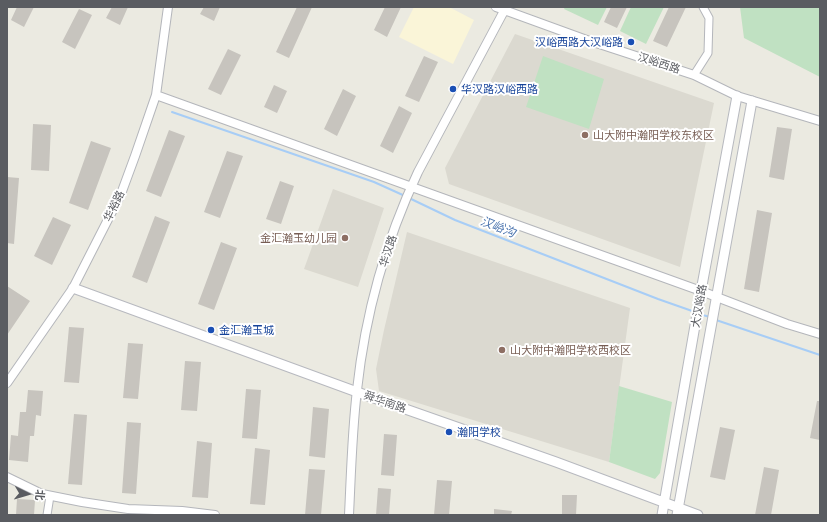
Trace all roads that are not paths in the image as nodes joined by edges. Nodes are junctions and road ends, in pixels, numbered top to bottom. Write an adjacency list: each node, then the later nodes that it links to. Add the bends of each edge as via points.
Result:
1 (168, 7): 6 (street, 华裕路)
2 (496, 7): 4 (street, 汉峪西路)
3 (703, 7): 5 (street, via 709,18 708,53)
4 (504, 10): 5 (street, 汉峪西路); 10 (street, 华汉路)
5 (694, 75): 7 (street, 汉峪西路)
6 (156, 95): 10 (street); 11 (street, 华裕路, via 121,194)
7 (737, 96): 8 (street, 汉峪西路); 12 (main road, 大汉峪路)
8 (752, 101): 9 (street, 汉峪西路); 13 (main road, 大汉峪路)
9 (820, 121)
10 (408, 194): 12 (street); 16 (street, 华汉路, via 388,246 368,318)
11 (73, 288): 15 (street, 华裕路); 16 (main road, 舜华南路)
12 (701, 291): 13 (street); 19 (main road, 大汉峪路)
13 (716, 297): 14 (street); 20 (main road, 大汉峪路)
14 (820, 334)
15 (7, 383)
16 (356, 392): 19 (main road, 舜华南路); 23 (street, 华汉路)
17 (7, 477): 18 (street)
18 (50, 496): 21 (street); 22 (street, via 128,509)
19 (664, 502): 20 (main road, 舜华南路); 24 (main road, 大汉峪路)
20 (677, 512): 25 (main road, 舜华南路)
21 (47, 515)
22 (215, 515)
23 (349, 515)
24 (662, 515)
25 (698, 515)

